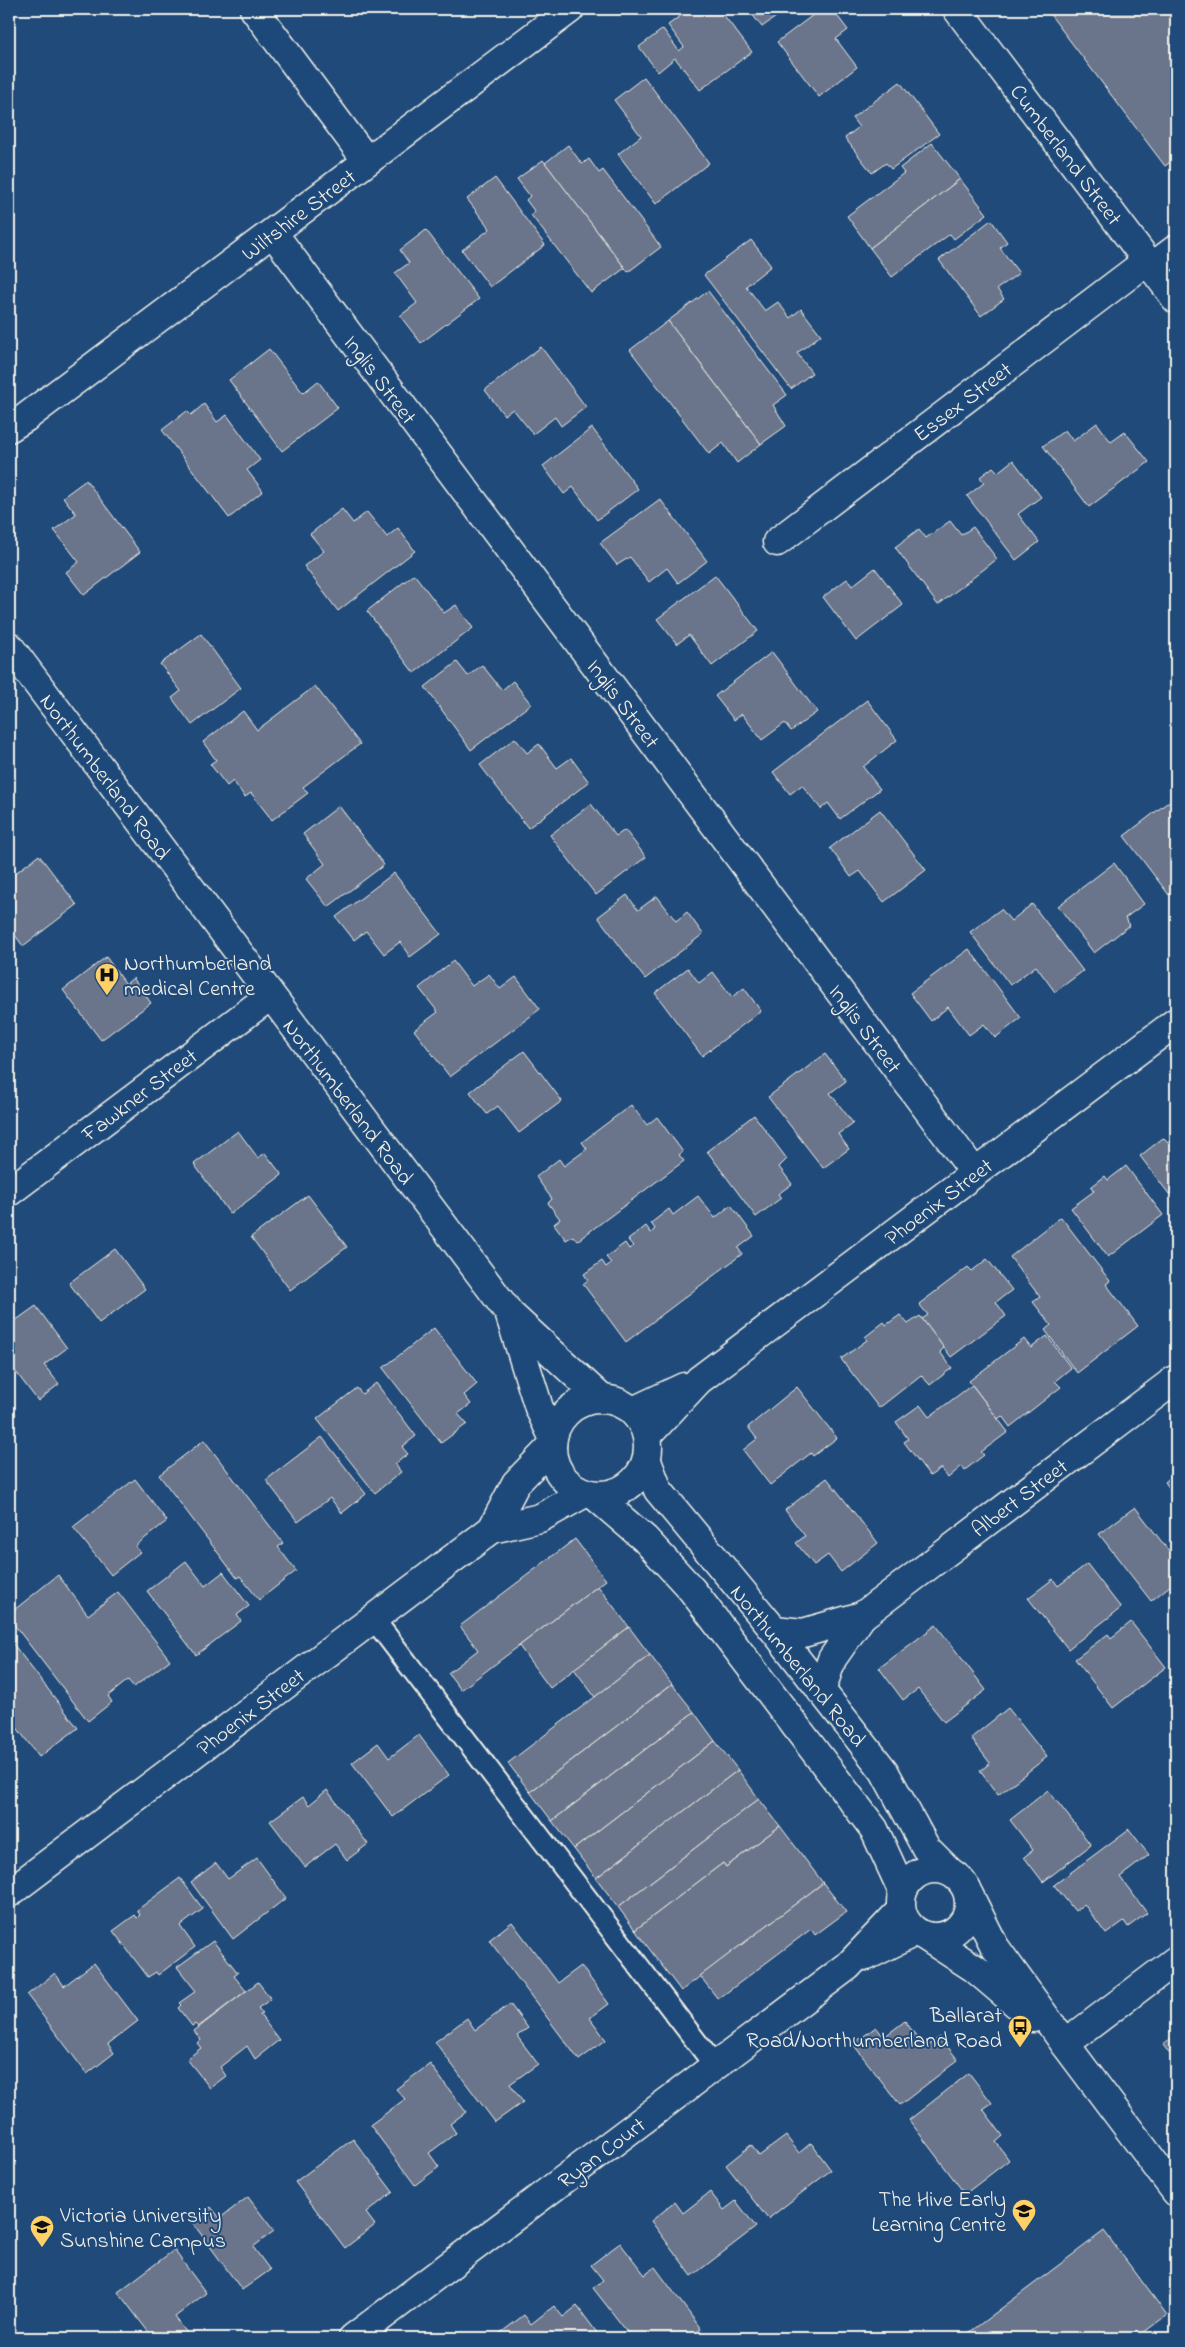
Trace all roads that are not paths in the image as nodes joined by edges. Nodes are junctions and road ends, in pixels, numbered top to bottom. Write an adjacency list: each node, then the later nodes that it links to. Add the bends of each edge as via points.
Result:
1 (254, 9): 4 (street)
2 (570, 9): 4 (street, Wiltshire Street)
3 (957, 9): 7 (street, Cumberland Street)
4 (367, 161): 5 (street, Wiltshire Street)
5 (273, 233): 9 (street, Wiltshire Street); 14 (street, Inglis Street)
6 (1176, 249): 7 (street, Essex Street)
7 (1150, 264): 8 (street, Cumberland Street); 10 (street, Essex Street)
8 (1176, 299)
9 (14, 427)
10 (776, 542)
11 (9, 646): 12 (street, Northumberland Road)
12 (270, 996): 15 (street, Fawkner Street); 16 (street, Northumberland Road)
13 (1176, 1022): 14 (street, Phoenix Street)
14 (975, 1173): 18 (street, Phoenix Street)
15 (9, 1192)
16 (510, 1314): 19 (street, Northumberland Road); 21 (street, Northumberland Road)
17 (1176, 1379): 25 (street, Albert Street)
18 (699, 1380): 20 (street, Phoenix Street); 22 (street, Phoenix Street)
19 (602, 1399): 20 (street); 21 (street, via 591,1399 570,1409 556,1426)
20 (633, 1411): 22 (street, via 642,1422)
21 (552, 1442): 23 (street, via 557,1470 564,1480); 24 (street, Phoenix Street, via 516,1483)
22 (647, 1449): 23 (street, via 635,1481 626,1488 610,1494); 27 (street, Northumberland Road, via 658,1490)
23 (589, 1494): 24 (street, Phoenix Street, via 540,1518); 32 (street, Northumberland Road, via 620,1516 657,1550 692,1590 874,1829)
24 (492, 1529): 26 (street, Phoenix Street)
25 (862, 1616): 27 (street, Albert Street, via 803,1633); 28 (street, Albert Street, via 832,1659)
26 (373, 1618): 30 (street, Phoenix Street); 35 (lane)
27 (774, 1630): 28 (street, Northumberland Road)
28 (821, 1691): 29 (street, Northumberland Road, via 884,1771 926,1848)
29 (949, 1871): 31 (street, via 961,1881); 32 (street, via 927,1869 908,1881)
30 (9, 1893)
31 (969, 1895): 32 (street, via 969,1909 964,1922 954,1932 940,1937); 34 (street, via 995,1947)
32 (911, 1917): 34 (street); 35 (street, Ryan Court)
33 (1176, 1960): 34 (street)
34 (1065, 2044): 36 (street)
35 (715, 2066): 37 (street, Ryan Court)
36 (1176, 2192)
37 (353, 2338)

